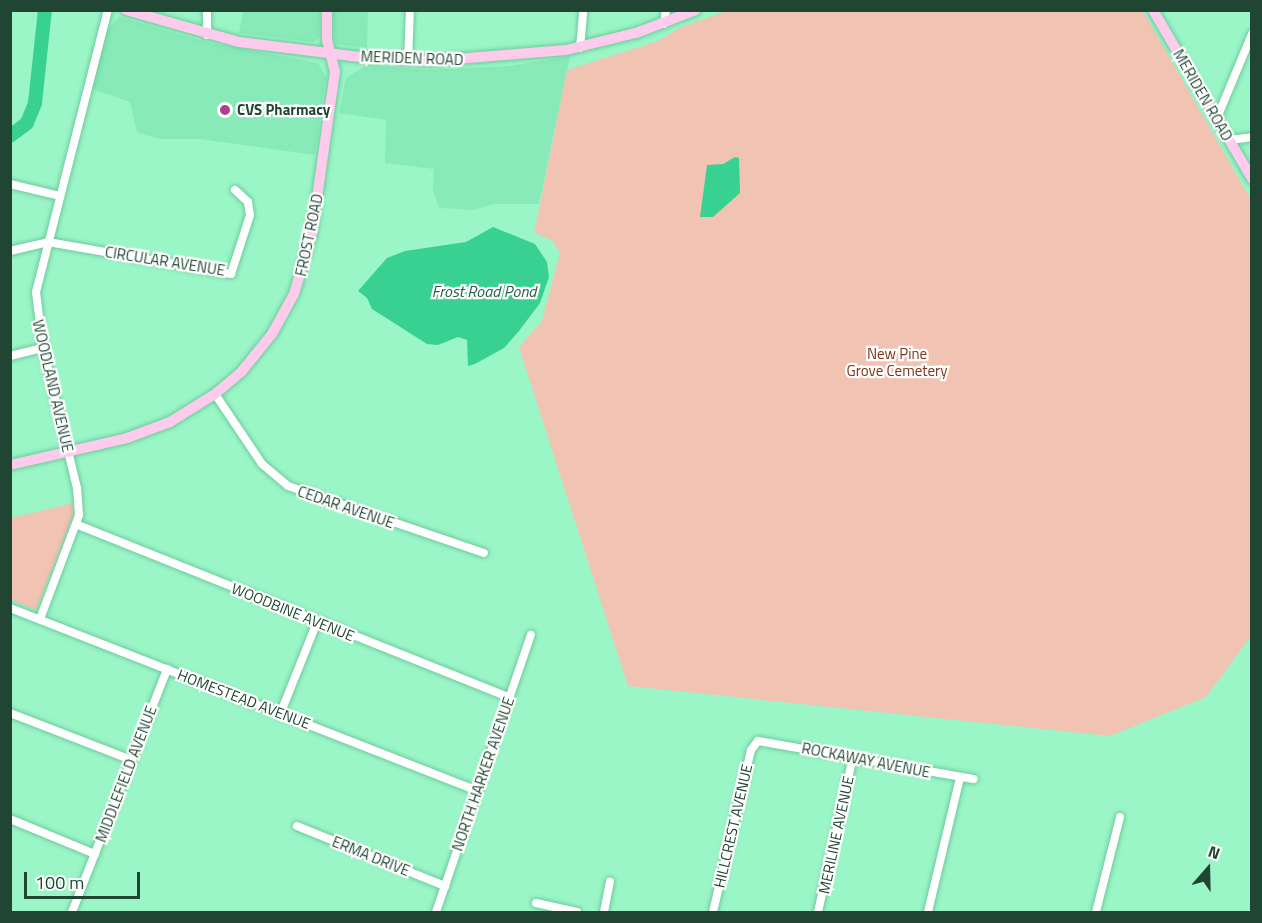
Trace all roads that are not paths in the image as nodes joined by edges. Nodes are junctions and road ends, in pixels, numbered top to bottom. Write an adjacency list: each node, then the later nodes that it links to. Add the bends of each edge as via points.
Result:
1 (108, 10): 22 (street, WOODLAND AVENUE)
2 (126, 10): 12 (main road, MERIDEN ROAD)
3 (207, 10): 12 (street)
4 (327, 10): 14 (main road, FROST ROAD)
5 (410, 10): 15 (street)
6 (583, 10): 13 (street)
7 (666, 10): 10 (street)
8 (696, 10): 10 (main road, MERIDEN ROAD)
9 (1153, 10): 16 (main road, MERIDEN ROAD)
10 (663, 24): 13 (main road, MERIDEN ROAD)
11 (1251, 34): 16 (street)
12 (207, 35): 14 (main road, MERIDEN ROAD)
13 (580, 48): 15 (main road, MERIDEN ROAD, via 499,59)
14 (331, 54): 15 (main road, MERIDEN ROAD); 27 (main road, FROST ROAD, via 334,72 321,175 300,280 281,320 260,351)
15 (408, 61)
16 (1217, 118): 18 (main road, MERIDEN ROAD)
17 (1251, 137): 18 (street)
18 (1229, 140): 19 (main road, MERIDEN ROAD)
19 (1251, 179)
20 (10, 184): 22 (street)
21 (235, 190): 23 (street, CIRCULAR AVENUE, via 248,202 250,215 231,274)
22 (60, 196): 23 (street, WOODLAND AVENUE)
23 (48, 242): 24 (street, CIRCULAR AVENUE); 25 (street, WOODLAND AVENUE, via 35,300)
24 (10, 250)
25 (43, 348): 26 (street); 28 (street, WOODLAND AVENUE)
26 (10, 356)
27 (215, 394): 28 (main road, FROST ROAD, via 152,429); 31 (street, CEDAR AVENUE, via 262,464 288,486)
28 (69, 451): 29 (main road, FROST ROAD); 30 (street, WOODLAND AVENUE, via 77,488)
29 (10, 465)
30 (78, 525): 33 (street, WOODLAND AVENUE); 34 (street, WOODBINE AVENUE)
31 (484, 553)
32 (10, 608): 33 (street, HOMESTEAD AVENUE)
33 (40, 619): 36 (street, HOMESTEAD AVENUE)
34 (317, 622): 37 (street, WOODBINE AVENUE); 38 (street)
35 (531, 635): 37 (street, NORTH HARKER AVENUE)
36 (167, 669): 38 (street, HOMESTEAD AVENUE); 42 (street, MIDDLEFIELD AVENUE)
37 (509, 697): 45 (street, NORTH HARKER AVENUE)
38 (281, 712): 45 (street, HOMESTEAD AVENUE)
39 (10, 713): 42 (street)
40 (758, 741): 41 (street, ROCKAWAY AVENUE); 57 (street, HILLCREST AVENUE, via 751,750)
41 (853, 757): 43 (street, ROCKAWAY AVENUE); 58 (street, MERILINE AVENUE)
42 (132, 760): 49 (street, MIDDLEFIELD AVENUE)
43 (960, 778): 44 (street, ROCKAWAY AVENUE); 59 (street)
44 (974, 778)
45 (478, 791): 51 (street, NORTH HARKER AVENUE)
46 (1120, 817): 60 (street)
47 (10, 819): 49 (street)
48 (297, 826): 51 (street, ERMA DRIVE)
49 (95, 854): 53 (street, MIDDLEFIELD AVENUE)
50 (610, 882): 56 (street)
51 (445, 885): 54 (street, NORTH HARKER AVENUE)
52 (536, 903): 55 (street)
53 (72, 912)
54 (436, 912)
55 (577, 912)
56 (604, 912)
57 (713, 912)
58 (819, 912)
59 (928, 912)
60 (1096, 912)

